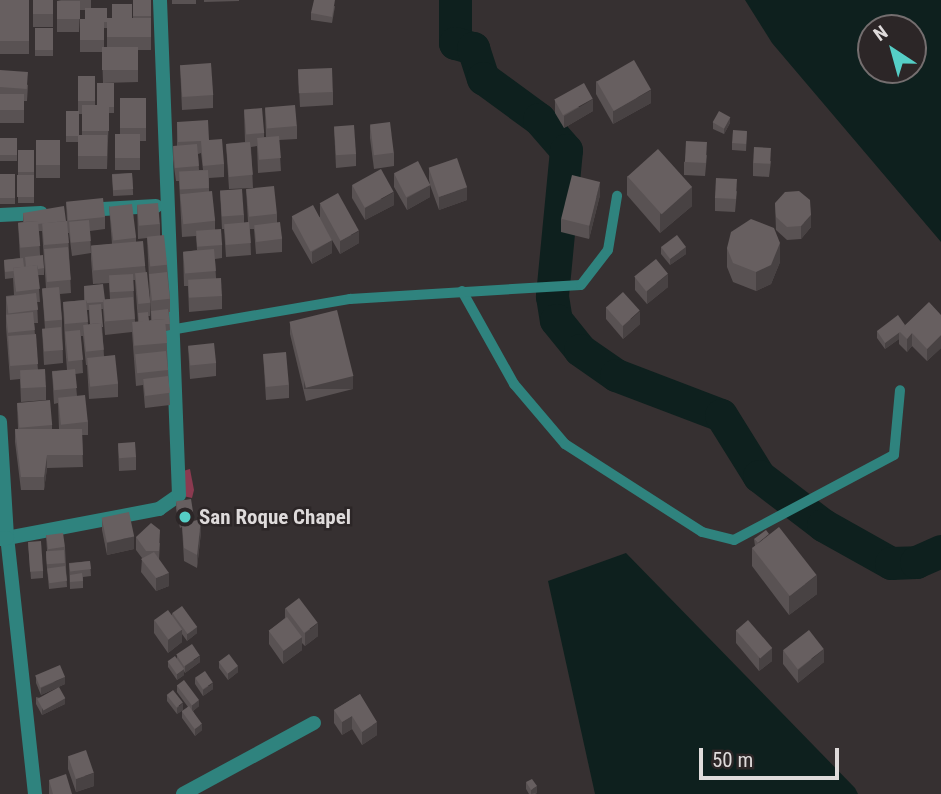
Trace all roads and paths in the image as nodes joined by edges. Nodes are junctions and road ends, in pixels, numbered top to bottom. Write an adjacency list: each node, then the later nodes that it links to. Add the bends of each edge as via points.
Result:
1 (160, 0): 3 (street)
2 (617, 196): 5 (lane, via 608,250 580,285)
3 (169, 205): 4 (street); 6 (street)
4 (0, 215)
5 (462, 291): 6 (lane, via 350,299); 7 (lane, via 514,384 565,444 702,532 734,540 771,526 894,455)
6 (176, 329): 9 (street, via 179,495 147,512)
7 (900, 390)
8 (0, 422): 9 (street)
9 (3, 539): 11 (street)
10 (314, 723): 12 (street)
11 (35, 794)
12 (183, 794)

